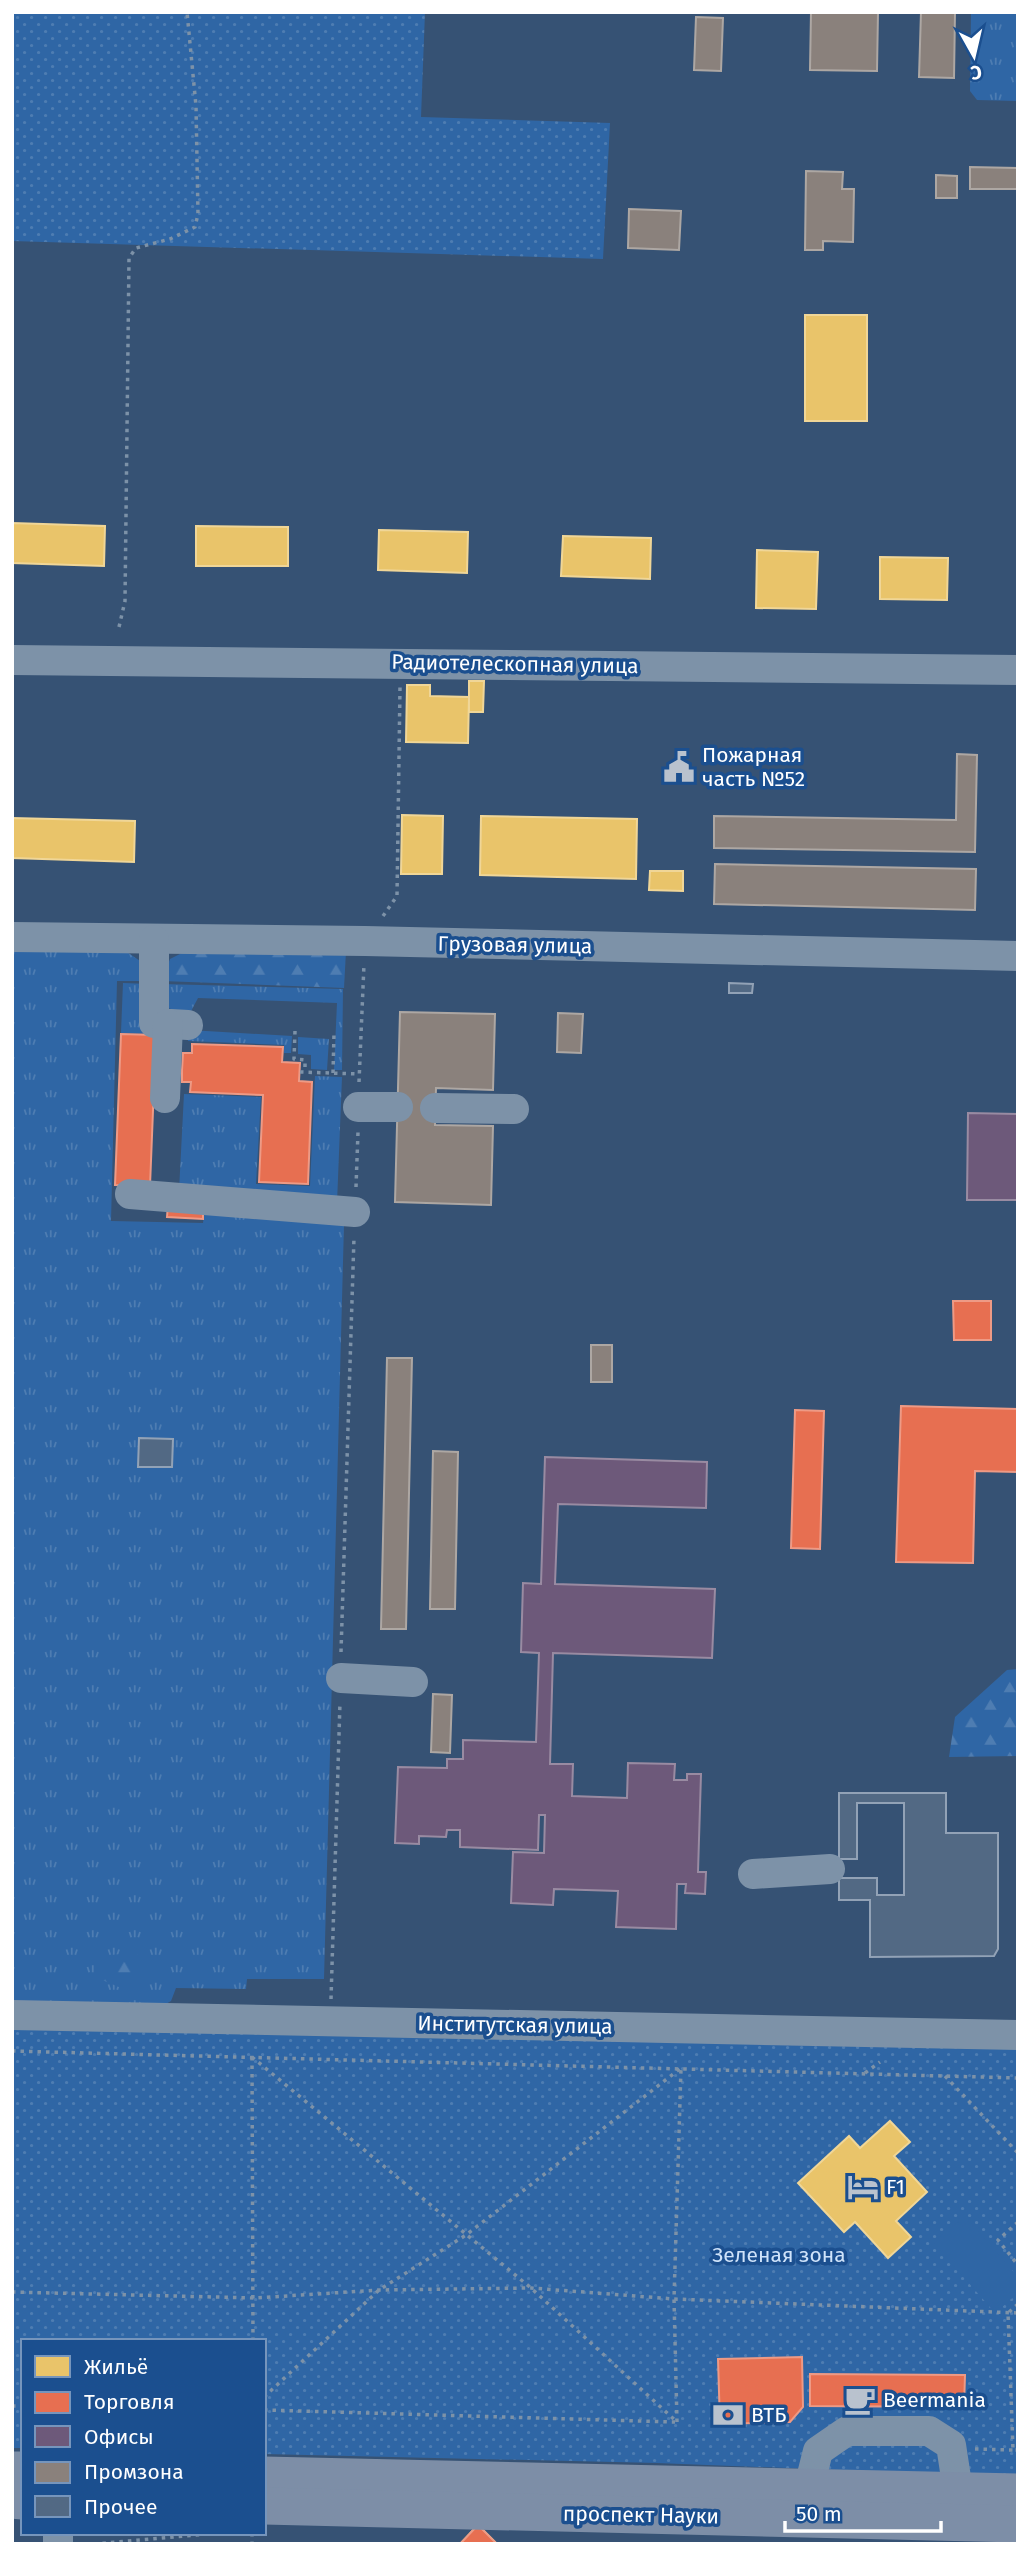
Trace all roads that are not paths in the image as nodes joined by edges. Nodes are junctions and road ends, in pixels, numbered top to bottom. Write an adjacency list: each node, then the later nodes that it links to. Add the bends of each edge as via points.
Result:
1 (12, 660): 2 (street, Радиотелескопная улица)
2 (1018, 670)
3 (12, 937): 4 (street, Грузовая улица)
4 (154, 940): 5 (street, Грузовая улица); 6 (street, via 154,1023 178,1024)
5 (1018, 956)
6 (165, 1098)
7 (358, 1107): 8 (street)
8 (398, 1107)
9 (435, 1108): 10 (street)
10 (514, 1109)
11 (130, 1194): 12 (street, via 163,1193)
12 (355, 1212)
13 (341, 1678): 14 (street)
14 (413, 1682)
15 (830, 1869): 16 (street)
16 (753, 1874)
17 (12, 2015): 18 (street, Институтская улица)
18 (1018, 2035)
19 (266, 2475): 20 (main road, проспект Науки)
20 (809, 2487): 21 (main road, проспект Науки); 21 (street, via 818,2451 847,2431 929,2431 951,2445)
21 (958, 2491): 22 (main road, проспект Науки)
22 (1018, 2492)
23 (266, 2506): 25 (main road, проспект Науки)
24 (1018, 2524): 25 (main road, проспект Науки)
25 (879, 2532)

